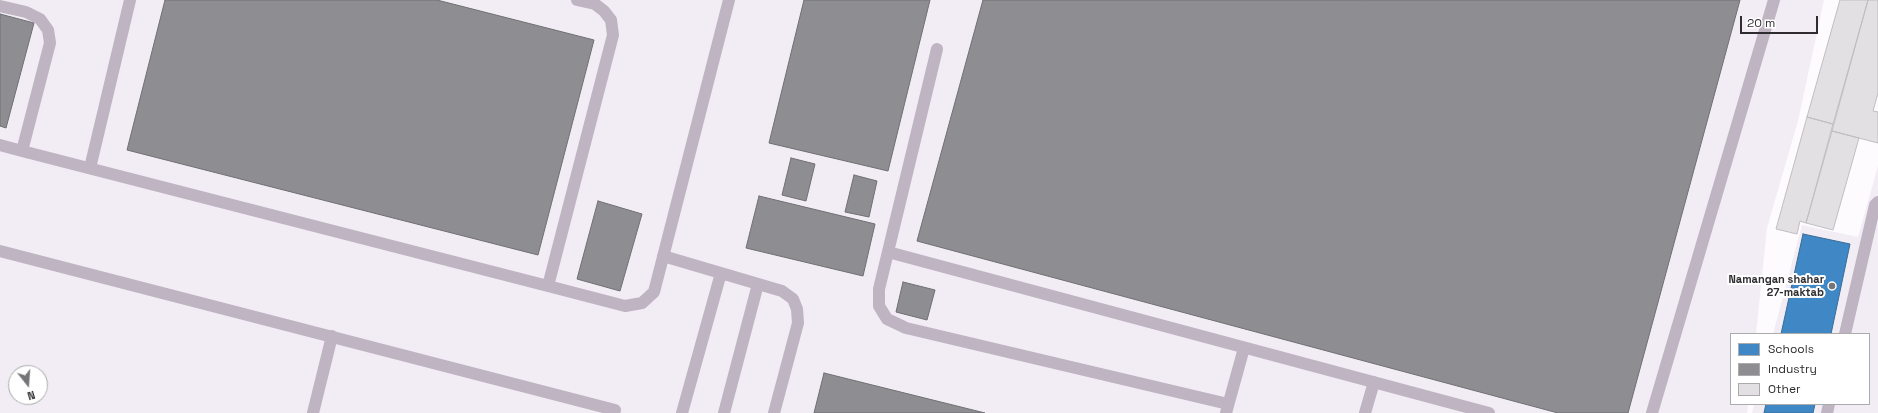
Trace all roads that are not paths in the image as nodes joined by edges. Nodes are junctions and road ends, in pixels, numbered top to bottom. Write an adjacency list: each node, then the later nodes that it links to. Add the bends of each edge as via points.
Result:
1 (130, 0): 9 (lane)
2 (577, 0): 16 (lane, via 594,4 604,10 611,20 612,35)
3 (729, 0): 13 (lane)
4 (1774, 0): 29 (lane)
5 (0, 6): 8 (lane, via 40,18 48,30 50,43)
6 (937, 49): 12 (lane)
7 (0, 145): 8 (lane)
8 (22, 151): 9 (lane)
9 (90, 168): 16 (lane)
10 (1878, 202): 17 (lane, via 1875,205)
11 (0, 251): 18 (lane)
12 (888, 252): 19 (lane); 21 (lane, via 879,289 879,306 887,319 906,328)
13 (663, 256): 14 (lane); 16 (lane, via 654,292 642,303 625,306)
14 (721, 273): 15 (lane); 24 (lane)
15 (758, 284): 25 (lane); 26 (lane, via 782,291 793,299 797,309 798,323)
16 (548, 286)
17 (1845, 333)
18 (332, 336): 22 (lane); 23 (lane)
19 (1244, 348): 20 (lane); 21 (lane)
20 (1374, 382): 27 (lane); 28 (lane)
21 (1227, 408)
22 (616, 410)
23 (313, 413)
24 (682, 413)
25 (724, 413)
26 (774, 413)
27 (1365, 413)
28 (1489, 413)
29 (1652, 413)

